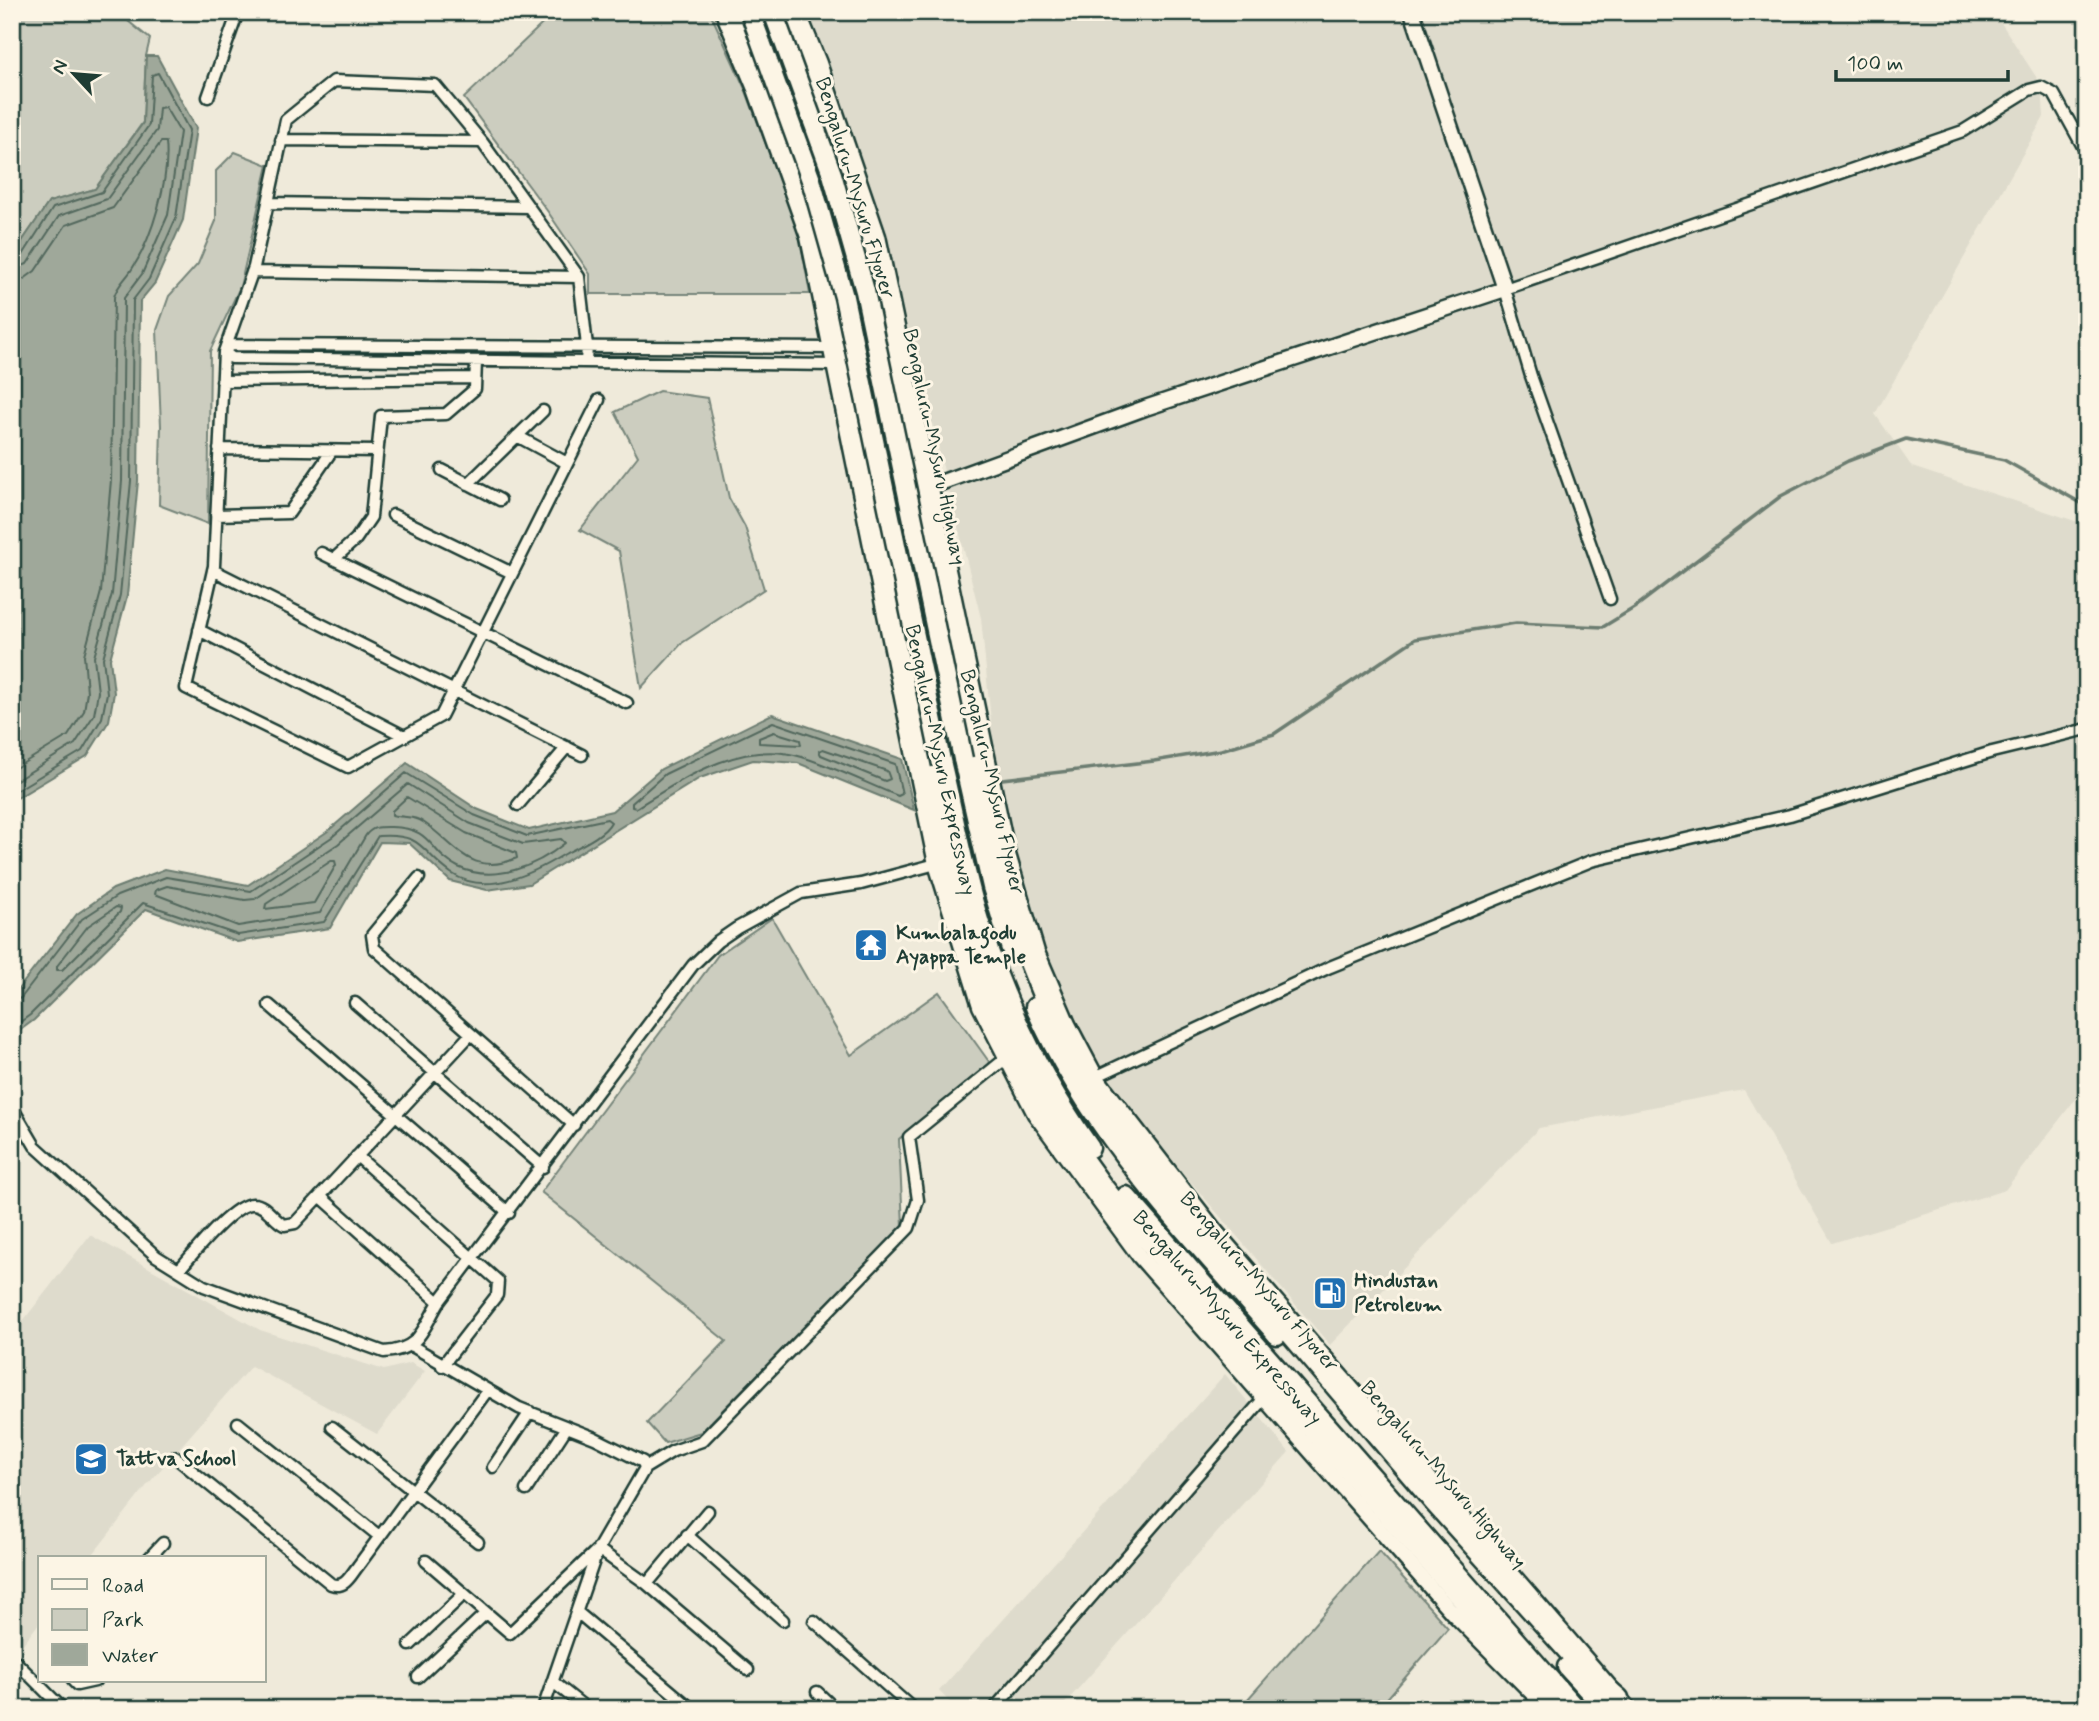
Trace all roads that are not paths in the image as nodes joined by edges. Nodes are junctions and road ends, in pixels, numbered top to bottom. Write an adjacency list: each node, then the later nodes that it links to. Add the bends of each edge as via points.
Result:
1 (238, 12): 11 (street)
2 (723, 12): 10 (street, Bengaluru-Mysuru Expressway)
3 (735, 12): 10 (highway, Bengaluru-Mysuru Expressway)
4 (750, 12): 55 (highway, Bengaluru-Mysuru Expressway, bridge, via 811,180 844,297)
5 (774, 12): 110 (highway, Bengaluru-Mysuru Flyover, bridge, via 832,174 856,257 989,875 1013,953 1044,1028 1087,1106 1146,1187)
6 (785, 12): 9 (highway, Bengaluru-Mysuru Highway)
7 (798, 12): 9 (street)
8 (1412, 12): 19 (street)
9 (813, 65): 10 (street); 37 (highway, Bengaluru-Mysuru Highway, via 883,308)
10 (760, 88): 21 (street, Bengaluru-Mysuru Expressway, via 808,237); 39 (highway, Bengaluru-Mysuru Expressway, via 810,209 837,320)
11 (208, 97)
12 (281, 140): 13 (street); 13 (street, via 286,120 334,81 435,85); 15 (street)
13 (482, 142): 16 (street)
14 (2087, 154): 19 (street, via 2054,94 2041,87 1964,131)
15 (268, 202): 16 (street); 17 (street)
16 (528, 206): 18 (street)
17 (252, 272): 18 (street); 22 (street)
18 (579, 276): 20 (street)
19 (1505, 289): 37 (street, via 1145,408); 46 (street)
20 (587, 346): 21 (street); 22 (street, via 230,345); 24 (street)
21 (832, 348): 25 (street, Bengaluru-Mysuru Expressway)
22 (224, 352): 23 (street, via 232,358); 27 (street)
23 (476, 361): 24 (street); 26 (street)
24 (586, 362): 25 (street)
25 (835, 365): 39 (street, Bengaluru-Mysuru Expressway)
26 (475, 378): 27 (street); 32 (street, via 475,389 446,414 381,416)
27 (222, 381): 31 (street)
28 (599, 400): 34 (street)
29 (543, 411): 30 (street)
30 (517, 436): 34 (street); 36 (street)
31 (219, 449): 33 (street); 41 (street)
32 (377, 451): 33 (street); 43 (street, via 371,517)
33 (331, 452): 41 (street, via 289,513)
34 (567, 463): 45 (street)
35 (442, 470): 36 (street)
36 (468, 484): 38 (street)
37 (924, 489): 39 (street); 64 (highway, Bengaluru-Mysuru Highway, via 1019,938 1046,1005)
38 (500, 500)
39 (869, 503): 55 (highway, Bengaluru-Mysuru Expressway)
40 (393, 515): 45 (street)
41 (216, 516): 44 (street)
42 (321, 553): 43 (street)
43 (334, 559): 48 (street)
44 (214, 570): 47 (street); 49 (street)
45 (512, 573): 48 (street)
46 (1610, 599)
47 (199, 630): 52 (street); 52 (street, via 186,688 348,767)
48 (483, 632): 49 (street); 50 (street)
49 (454, 690): 52 (street, via 441,716); 53 (street)
50 (627, 703)
51 (2087, 729): 64 (street, via 1992,752 1790,815 1591,861 1330,967)
52 (404, 736)
53 (567, 747): 54 (street); 56 (street)
54 (582, 755)
55 (930, 782): 57 (street, Bengaluru-Mysuru Expressway); 118 (highway, Bengaluru-Mysuru Expressway, via 947,857 988,988 1016,1051 1061,1128 1171,1270 1545,1693); 119 (highway, Bengaluru-Mysuru Flyover, via 992,961 1035,1058 1088,1146 1130,1201)
56 (518, 805)
57 (936, 864): 62 (street, Bengaluru-Mysuru Expressway, via 967,970); 67 (street, via 861,884 802,893 718,941 693,965)
58 (419, 878): 61 (street, via 372,935 371,943)
59 (355, 1003): 63 (street)
60 (269, 1005): 66 (street)
61 (471, 1034): 63 (street); 67 (street)
62 (1005, 1059): 78 (street, Bengaluru-Mysuru Expressway, via 1035,1114 1140,1257); 85 (street, via 909,1137 918,1200 909,1228 702,1441)
63 (435, 1073): 66 (street); 69 (street)
64 (1091, 1079): 110 (highway, Bengaluru-Mysuru Highway, via 1147,1166 1434,1503)
65 (12, 1107): 73 (street, via 35,1146 142,1244)
66 (395, 1115): 68 (street); 71 (street)
67 (574, 1125): 69 (street)
68 (357, 1156): 70 (street); 72 (street)
69 (543, 1167): 71 (street)
70 (320, 1196): 73 (street, via 290,1226 279,1223 262,1206 246,1205 212,1231); 74 (street)
71 (509, 1213): 72 (street)
72 (472, 1259): 74 (street); 76 (street, via 498,1281 497,1296)
73 (179, 1270): 75 (street, via 204,1286 366,1347 384,1352)
74 (439, 1302): 75 (street)
75 (412, 1346): 76 (street)
76 (442, 1366): 77 (street)
77 (487, 1391): 79 (street); 87 (street)
78 (1265, 1397): 117 (street); 118 (street, Bengaluru-Mysuru Expressway, via 1451,1611)
79 (530, 1412): 82 (street); 84 (street)
80 (238, 1423): 90 (street)
81 (332, 1427): 87 (street)
82 (567, 1427): 85 (street, via 631,1454); 86 (street)
83 (175, 1457): 90 (street, via 331,1584 343,1585)
84 (493, 1467)
85 (645, 1468): 93 (street)
86 (526, 1490)
87 (413, 1491): 90 (street); 91 (street)
88 (708, 1511): 89 (street)
89 (687, 1535): 96 (street); 100 (street)
90 (379, 1536)
91 (478, 1542)
92 (163, 1544): 94 (street)
93 (598, 1549): 96 (street); 98 (street); 99 (street, via 510,1633)
94 (151, 1556)
95 (426, 1561): 97 (street)
96 (647, 1584): 104 (street)
97 (464, 1594): 99 (street); 102 (street)
98 (577, 1612): 108 (street); 114 (street)
99 (486, 1613): 105 (street)
100 (783, 1620)
101 (814, 1621): 116 (street)
102 (410, 1645)
103 (12, 1658): 111 (street)
104 (748, 1670)
105 (418, 1677)
106 (74, 1682): 107 (street)
107 (90, 1682)
108 (553, 1682): 112 (street); 113 (street)
109 (817, 1692): 115 (street)
110 (1617, 1705)
111 (63, 1709)
112 (543, 1709)
113 (587, 1709)
114 (692, 1709)
115 (835, 1709)
116 (913, 1709)
117 (994, 1709)
118 (1551, 1709)
119 (1576, 1709)

